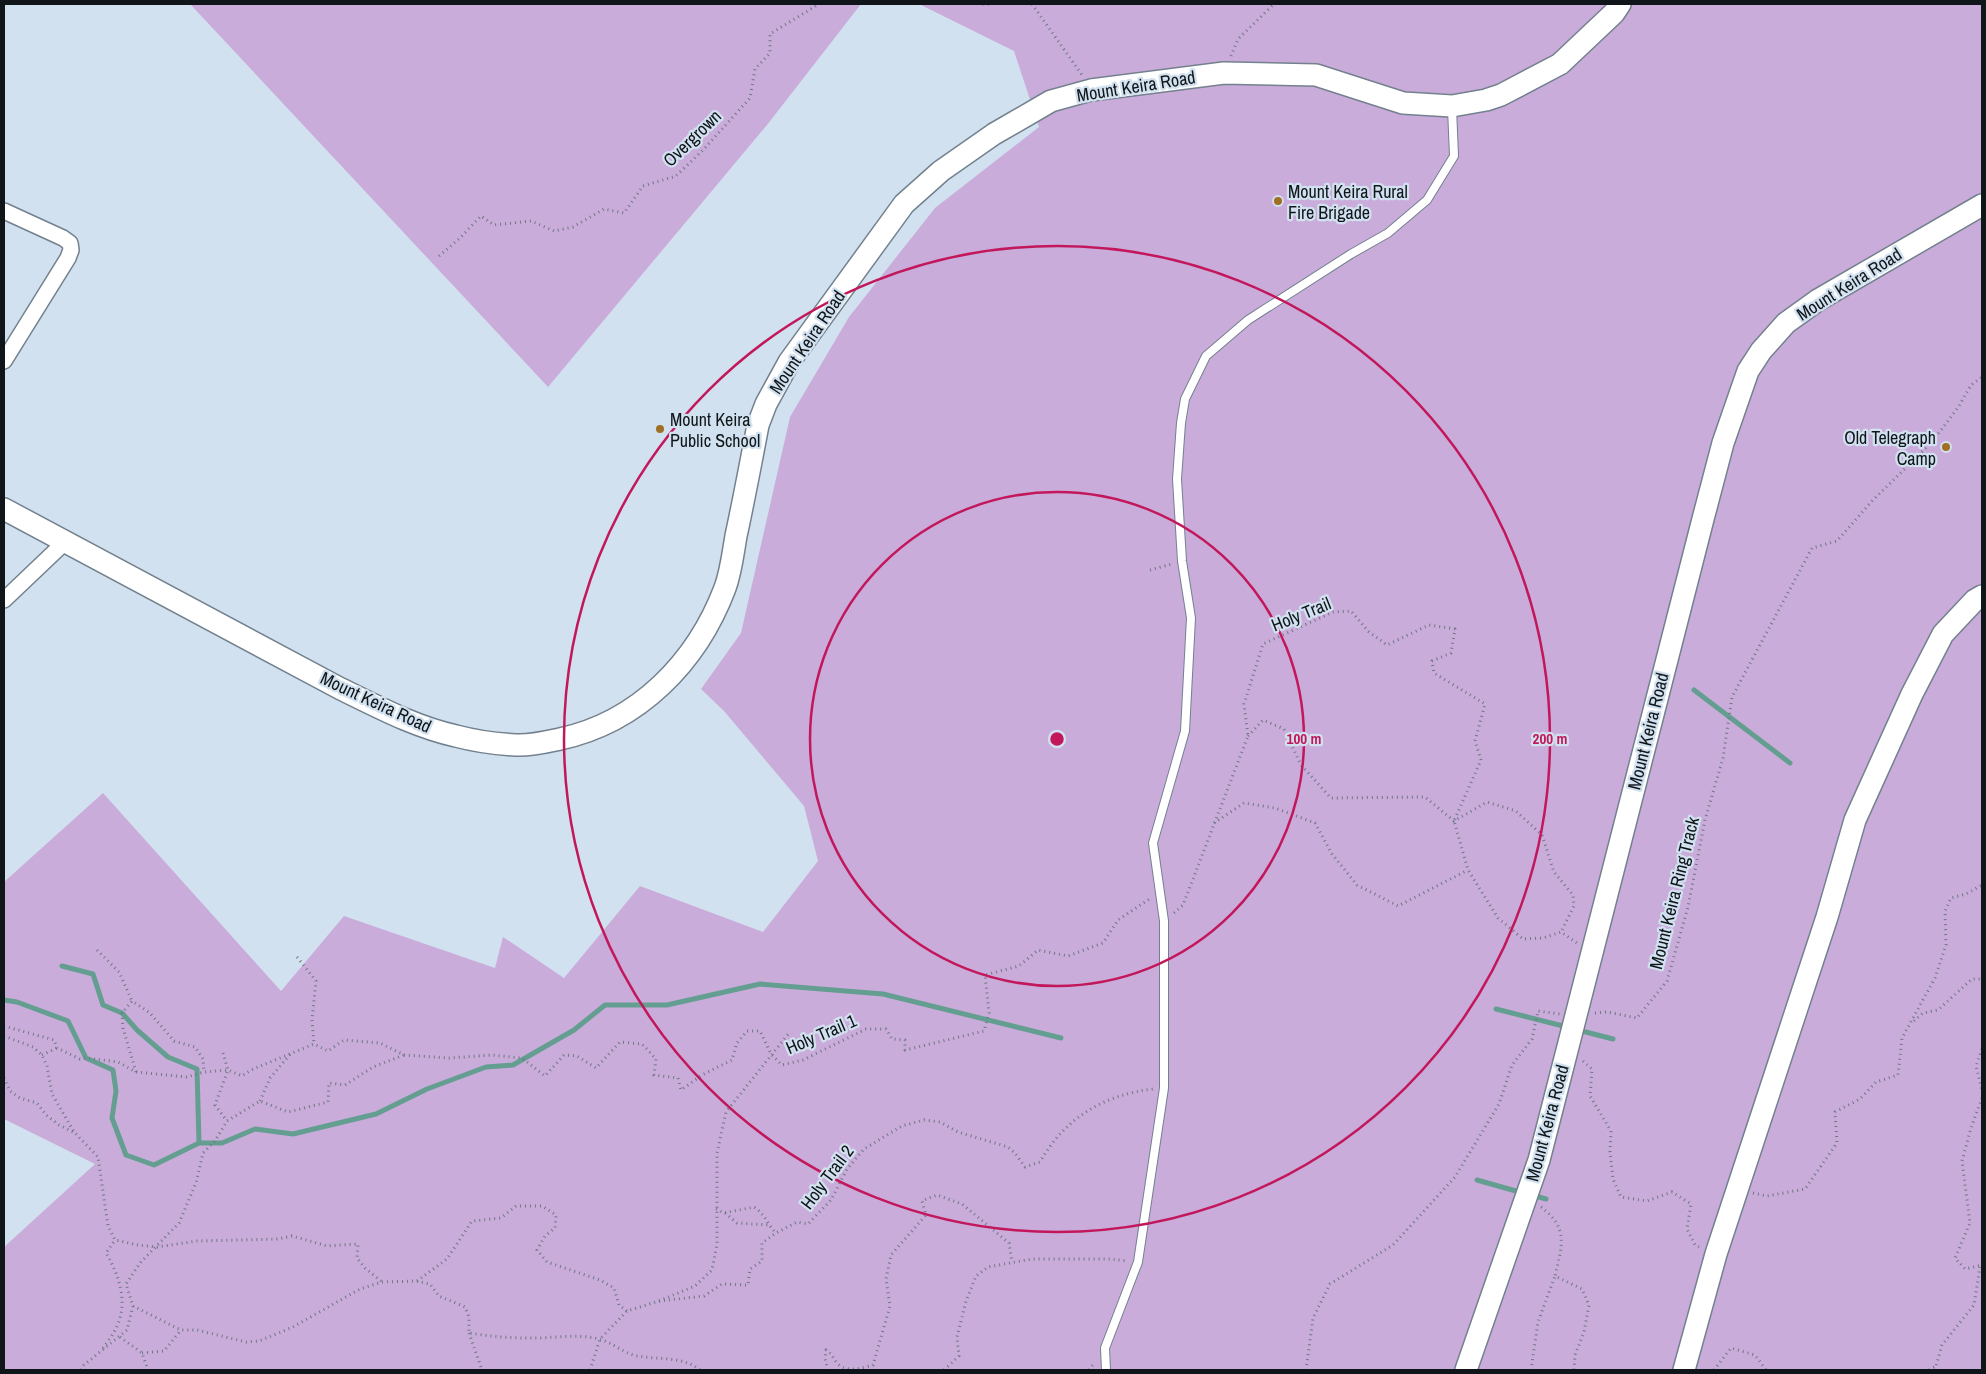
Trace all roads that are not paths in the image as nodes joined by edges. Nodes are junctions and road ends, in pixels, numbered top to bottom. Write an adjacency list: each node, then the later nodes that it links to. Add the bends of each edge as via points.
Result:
1 (1620, 4): 2 (main road, Mount Keira Road, via 1560,64 1501,96)
2 (1452, 106): 7 (main road, Mount Keira Road, via 1403,103 1316,75 1224,72 1091,90 1051,101 994,134 941,171 904,204 818,321 766,404 758,425 726,585 706,631 682,666 656,690 626,713 574,736 517,745 484,742 428,728 341,689); 10 (lane, via 1454,156 1427,200 1388,233 1248,320 1206,356 1185,399 1178,478 1182,561 1191,618 1185,731 1153,843 1164,921 1164,1088 1138,1262 1105,1348)
3 (1982, 204): 11 (main road, Mount Keira Road, via 1818,300 1786,323 1748,371 1703,519 1539,1160)
4 (4, 211): 5 (street, via 63,238 70,243 71,250)
5 (4, 360)
6 (4, 509): 7 (main road, Mount Keira Road)
7 (65, 542): 9 (street)
8 (1982, 596): 12 (main road, via 1974,600 1943,634 1855,820 1827,917 1716,1254)
9 (4, 600)
10 (1106, 1370)
11 (1466, 1370)
12 (1684, 1370)

